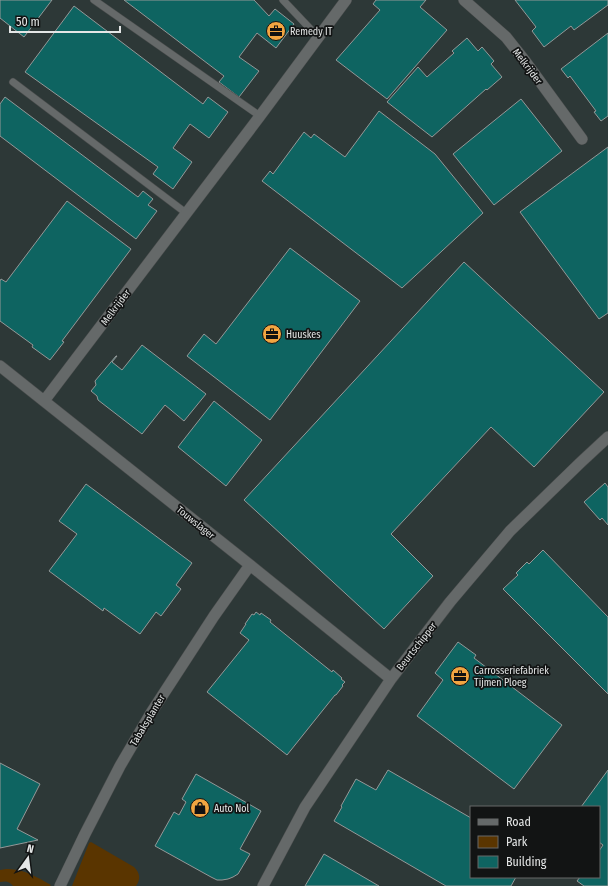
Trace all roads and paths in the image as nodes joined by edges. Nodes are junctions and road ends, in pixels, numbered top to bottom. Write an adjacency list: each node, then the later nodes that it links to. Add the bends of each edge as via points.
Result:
1 (94, 0): 7 (lane)
2 (283, 0): 5 (lane)
3 (346, 0): 5 (street, Melkrijder)
4 (464, 0): 8 (street, Melkrijder, via 506,37)
5 (318, 37): 7 (street, Melkrijder)
6 (13, 82): 9 (lane)
7 (260, 116): 9 (street, Melkrijder)
8 (582, 139)
9 (186, 213): 11 (street, Melkrijder)
10 (0, 366): 11 (street, Touwslager)
11 (44, 401): 13 (street, Touwslager)
12 (608, 437): 14 (street, Beurtschipper, via 510,532 450,602)
13 (250, 565): 14 (street, Touwslager); 15 (street, Tabaksplanter, via 205,628 151,713 120,766)
14 (391, 679): 16 (street, Beurtschipper, via 305,808)
15 (60, 886)
16 (263, 886)

